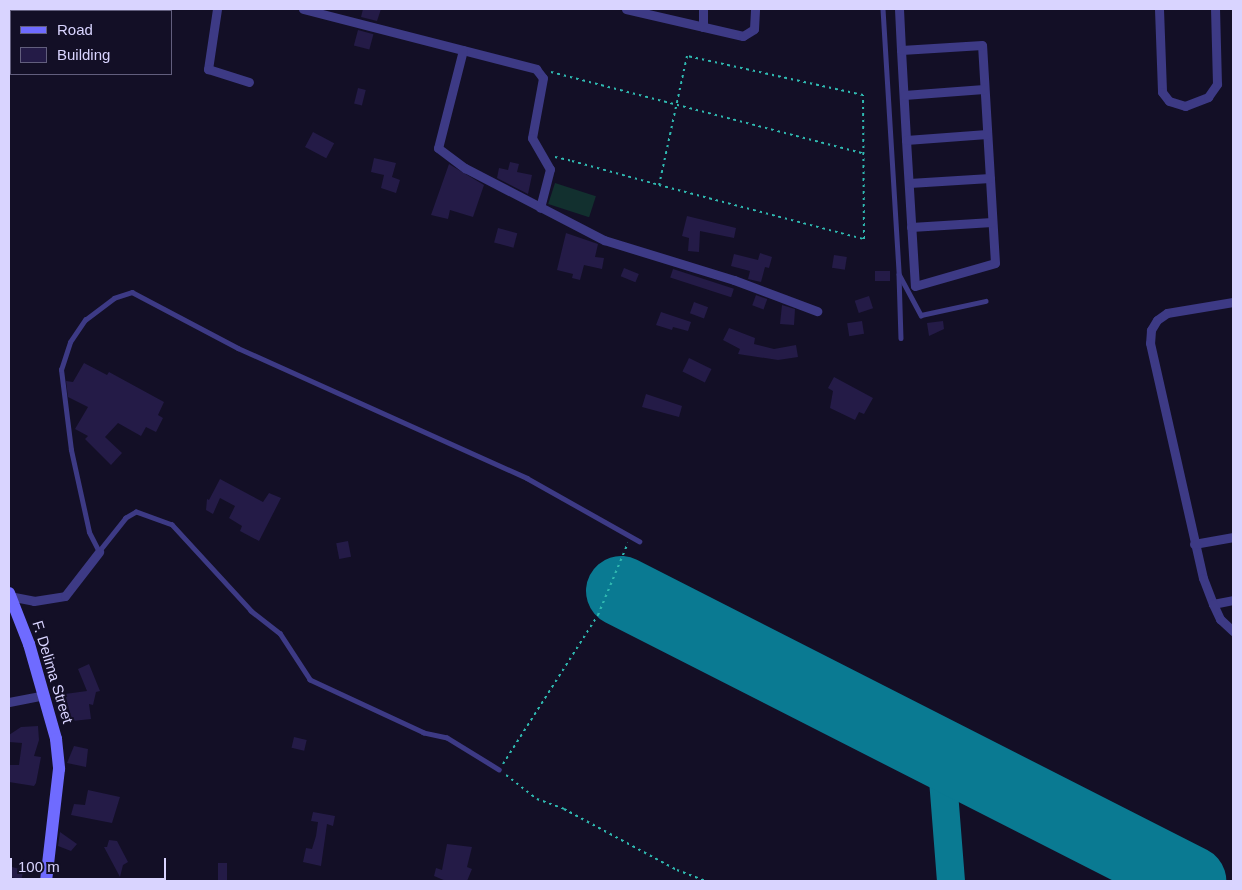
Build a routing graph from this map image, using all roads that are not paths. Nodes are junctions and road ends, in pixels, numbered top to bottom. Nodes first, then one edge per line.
1 (217, 9) edge
2 (303, 9) edge
3 (626, 9) edge
4 (703, 9) edge
5 (755, 9) edge
6 (883, 9) edge
7 (899, 9) edge
8 (1159, 9) edge
9 (1215, 9) edge
10 (656, 12) edge
11 (703, 27) junction
12 (463, 50) junction
13 (901, 50) junction
14 (249, 82) dead end
15 (984, 89) junction
16 (904, 95) junction
17 (987, 134) junction
18 (906, 140) junction
19 (990, 178) junction
20 (909, 183) junction
21 (540, 208) junction
22 (992, 222) junction
23 (911, 227) junction
24 (899, 274) junction
25 (985, 301) dead end
26 (1233, 302) edge
27 (817, 311) dead end
28 (901, 338) dead end
29 (1233, 537) edge
30 (639, 541) dead end
31 (1194, 544) junction
32 (99, 552) junction
33 (9, 595) edge
34 (1233, 600) edge
35 (1213, 604) junction
36 (1233, 631) edge
37 (44, 695) junction
38 (9, 702) edge
39 (499, 770) road end
40 (46, 881) edge

1 - 14 street
2 - 12 street
3 - 10 street
4 - 11 street
5 - 11 street
6 - 24 lane
7 - 13 street
8 - 9 street
10 - 11 street
12 - 21 street
12 - 21 street
13 - 15 street
13 - 16 street
15 - 16 street
15 - 17 street
16 - 18 street
17 - 18 street
17 - 19 street
18 - 20 street
19 - 20 street
19 - 22 street
20 - 23 street
21 - 27 street
22 - 23 street
22 - 23 street
24 - 25 lane
24 - 28 lane
26 - 31 street
29 - 31 street
30 - 32 lane
31 - 35 street
32 - 33 street
32 - 39 lane
33 - 37 street, F. Delima Street
34 - 35 street
35 - 36 street
37 - 38 street
37 - 40 street, F. Delima Street

